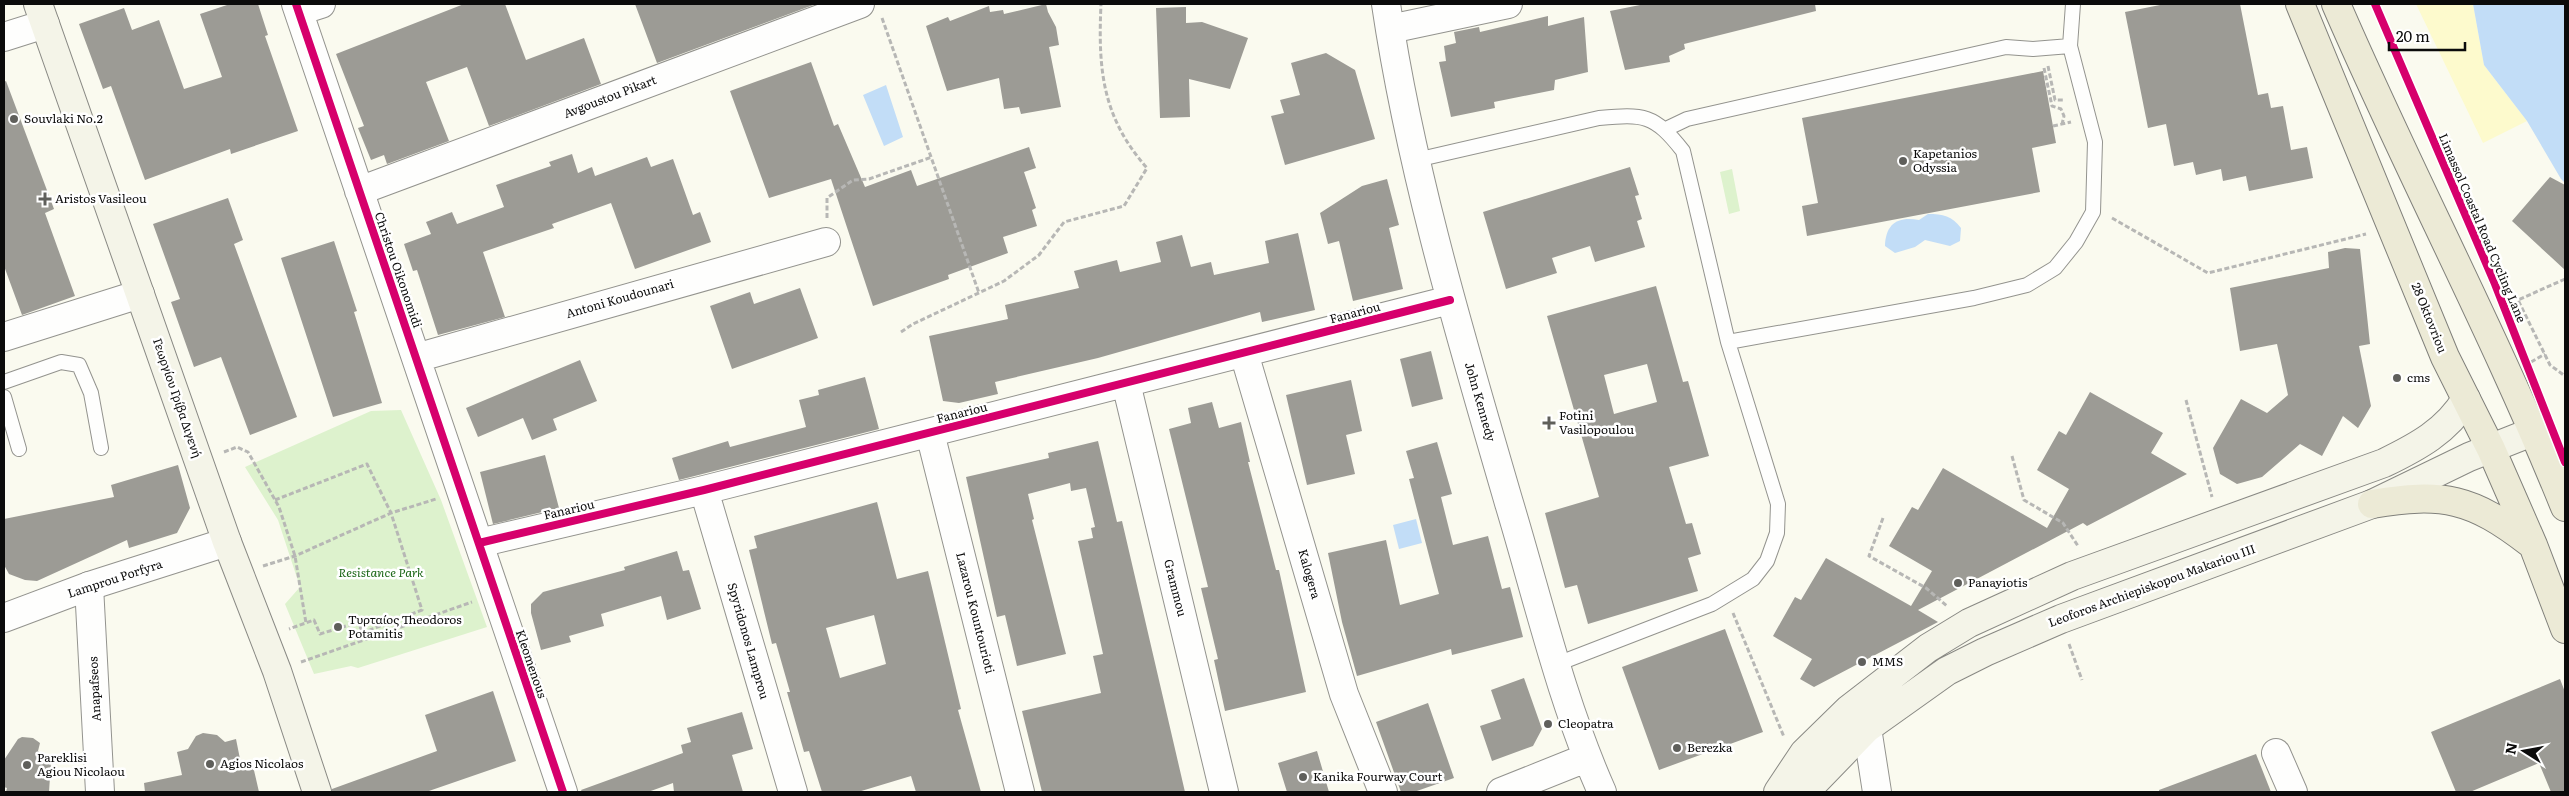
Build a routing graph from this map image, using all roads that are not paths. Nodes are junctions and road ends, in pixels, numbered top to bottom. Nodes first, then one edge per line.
1 (1508, 4) edge
2 (2073, 4) edge
3 (2300, 4) edge
4 (2336, 4) edge
5 (305, 6) edge
6 (870, 8) edge
7 (41, 14) edge
8 (1388, 16) edge
9 (4, 37) edge
10 (2070, 46) junction
11 (1666, 129) junction
12 (1416, 160) junction
13 (360, 191) junction
14 (826, 242) road end
15 (140, 294) junction
16 (1450, 300) junction
17 (4, 337) edge
18 (1728, 342) junction
19 (1244, 353) junction
20 (416, 358) junction
21 (4, 382) edge
22 (1126, 383) junction
23 (4, 397) edge
24 (2466, 400) junction
25 (2532, 432) junction
26 (930, 433) junction
27 (101, 448) dead end
28 (19, 449) dead end
29 (2491, 449) junction
30 (704, 490) junction
31 (2372, 504) junction
32 (2565, 507) edge
33 (227, 542) junction
34 (478, 543) junction
35 (2533, 545) junction
36 (89, 586) junction
37 (4, 618) edge
38 (2565, 629) edge
39 (1557, 664) junction
40 (1867, 728) junction
41 (2276, 753) dead end
42 (1586, 758) junction
43 (100, 792) edge
44 (317, 792) edge
45 (563, 792) edge
46 (793, 792) edge
47 (1020, 792) edge
48 (1224, 792) edge
49 (1384, 792) edge
50 (1501, 792) edge
51 (1602, 792) edge
52 (1778, 792) edge
53 (1805, 792) edge
54 (1877, 792) edge
55 (2293, 792) edge

1 - 8 street
2 - 10 lane
3 - 24 main road, 28 Oktovriou
4 - 25 main road
5 - 13 street, Christou Oikonomidi
6 - 13 street, Avgoustou Pikart
7 - 9 street
7 - 15 main road, Γεωργίου Γρίβα Διγενή
8 - 12 street, John Kennedy
10 - 11 lane
10 - 18 lane
11 - 12 lane
11 - 18 lane
12 - 16 street, John Kennedy
13 - 20 street, Christou Oikonomidi
14 - 20 street, Antoni Koudounari
15 - 17 street
15 - 33 main road, Γεωργίου Γρίβα Διγενή
16 - 19 street, Fanariou
16 - 39 street, John Kennedy
18 - 39 lane
19 - 22 street, Fanariou
19 - 49 street, Kalogera
20 - 34 street, Christou Oikonomidi
21 - 27 lane
22 - 26 street, Fanariou
22 - 48 street, Grammou
23 - 28 lane
24 - 29 main road, 28 Oktovriou
24 - 52 main road
25 - 29 main road, Leoforos Archiepiskopou Makariou III
25 - 32 main road
26 - 30 street, Fanariou
26 - 47 street, Lazarou Kountourioti
29 - 31 main road, Leoforos Archiepiskopou Makariou III
29 - 35 main road, 28 Oktovriou
30 - 34 street, Fanariou
30 - 46 street, Spyridonos Lamprou
31 - 35 main road
31 - 40 main road, Leoforos Archiepiskopou Makariou III
33 - 36 street, Lamprou Porfyra
33 - 44 main road, Γεωργίου Γρίβα Διγενή
34 - 45 street, Kleomenous
35 - 38 main road, 28 Oktovriou
36 - 37 street, Lamprou Porfyra
36 - 43 street, Anapafseos
39 - 42 street, John Kennedy
40 - 53 main road, Leoforos Archiepiskopou Makariou III
40 - 54 street
41 - 55 street
42 - 50 street
42 - 51 street, John Kennedy

